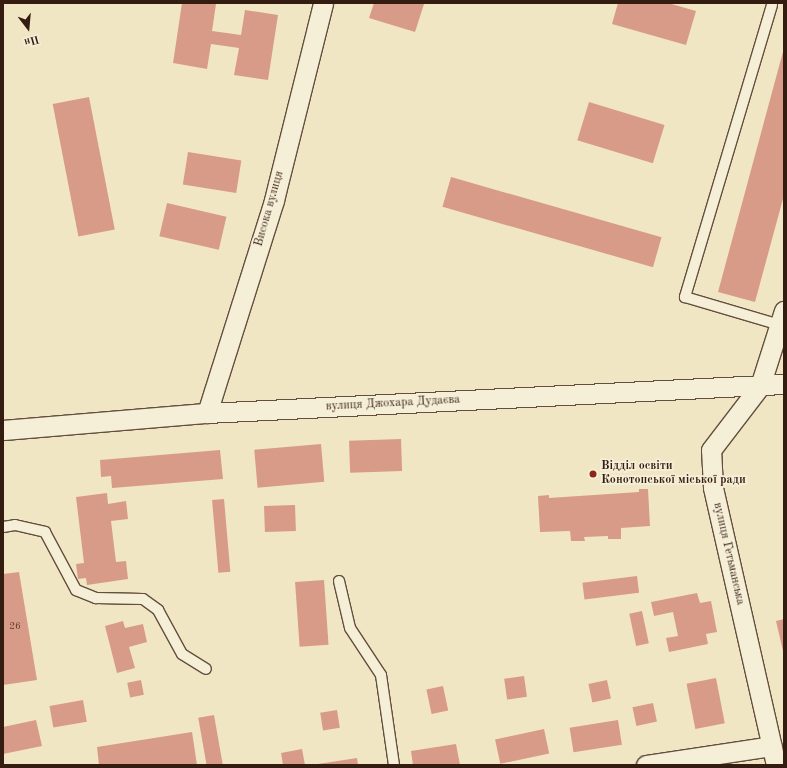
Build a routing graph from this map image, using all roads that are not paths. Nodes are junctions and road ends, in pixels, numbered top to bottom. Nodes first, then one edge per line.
1 (323, 3) edge
2 (772, 5) dead end
3 (782, 318) edge
4 (784, 384) edge
5 (760, 386) junction
6 (207, 413) junction
7 (3, 430) edge
8 (3, 527) edge
9 (339, 581) dead end
10 (206, 669) dead end
11 (772, 746) junction
12 (394, 765) edge
13 (646, 765) edge
14 (776, 765) edge

1 - 6 street, Висока вулиця
2 - 3 lane
3 - 5 street, вулиця Гетьманська
4 - 5 street, вулиця Джохара Дудаєва
5 - 6 street, вулиця Джохара Дудаєва
5 - 11 street, вулиця Гетьманська
6 - 7 street, вулиця Джохара Дудаєва
8 - 10 lane
9 - 12 lane
11 - 13 street
11 - 14 street, вулиця Гетьманська

